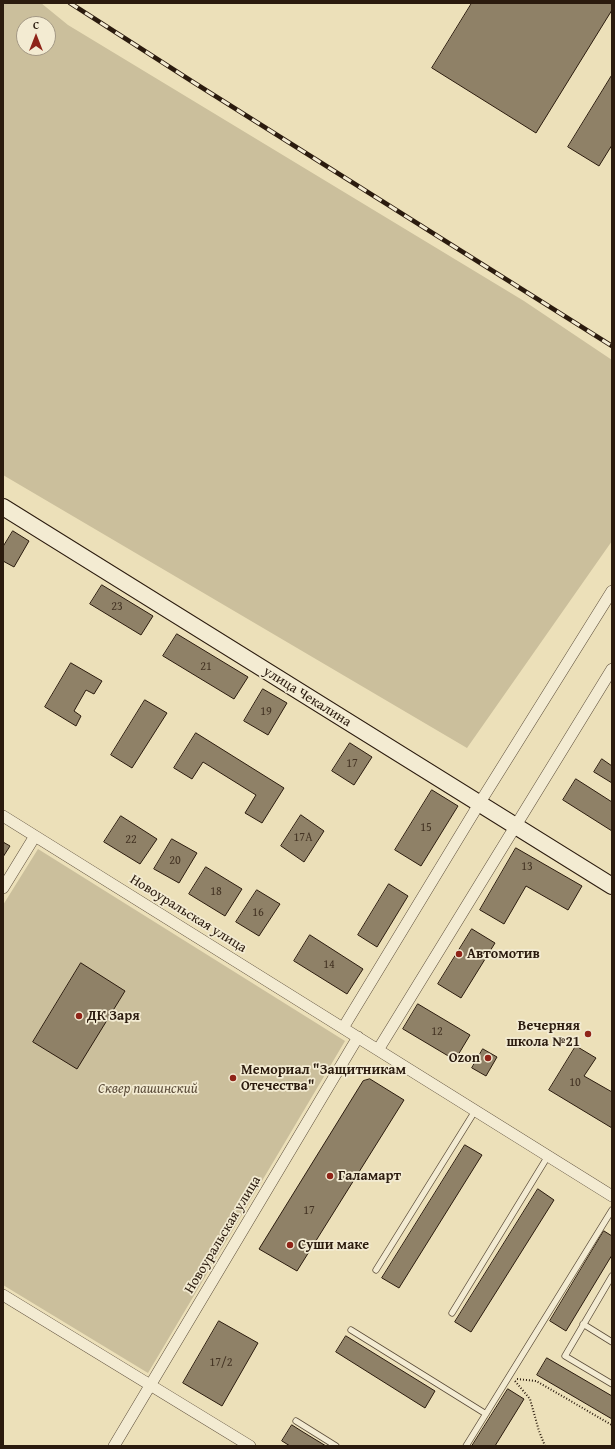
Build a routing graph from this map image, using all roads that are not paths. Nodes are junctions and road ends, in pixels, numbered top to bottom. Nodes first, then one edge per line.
1 (3, 507) edge
2 (612, 591) edge
3 (612, 669) edge
4 (478, 804) junction
5 (3, 816) edge
6 (515, 827) junction
7 (35, 836) junction
8 (612, 886) edge
9 (3, 888) edge
10 (343, 1028) junction
11 (358, 1037) junction
12 (378, 1050) junction
13 (475, 1111) junction
14 (548, 1156) junction
15 (612, 1196) edge
16 (612, 1210) edge
17 (376, 1270) dead end
18 (612, 1276) edge
19 (3, 1296) edge
20 (452, 1313) dead end
21 (583, 1324) junction
22 (351, 1330) dead end
23 (612, 1342) edge
24 (612, 1384) edge
25 (150, 1386) junction
26 (486, 1414) junction
27 (296, 1421) dead end
28 (114, 1446) edge
29 (250, 1446) edge
30 (336, 1446) edge
31 (466, 1446) edge

1 - 4 main road, улица Чекалина
2 - 4 street
3 - 6 street
4 - 6 main road, улица Чекалина
4 - 10 street
5 - 7 street, Новоуральская улица
6 - 8 main road, улица Чекалина
6 - 12 street
7 - 9 street
7 - 10 street, Новоуральская улица
10 - 11 street, Новоуральская улица
11 - 12 street, Новоуральская улица
11 - 25 street, Новоуральская улица
12 - 13 street, Новоуральская улица
13 - 14 street, Новоуральская улица
13 - 17 lane
14 - 15 street, Новоуральская улица
14 - 20 lane
16 - 26 lane
18 - 21 lane
19 - 25 street
21 - 23 lane
21 - 24 lane
22 - 26 lane
25 - 28 street, Новоуральская улица
25 - 29 street
26 - 31 lane
27 - 30 lane

